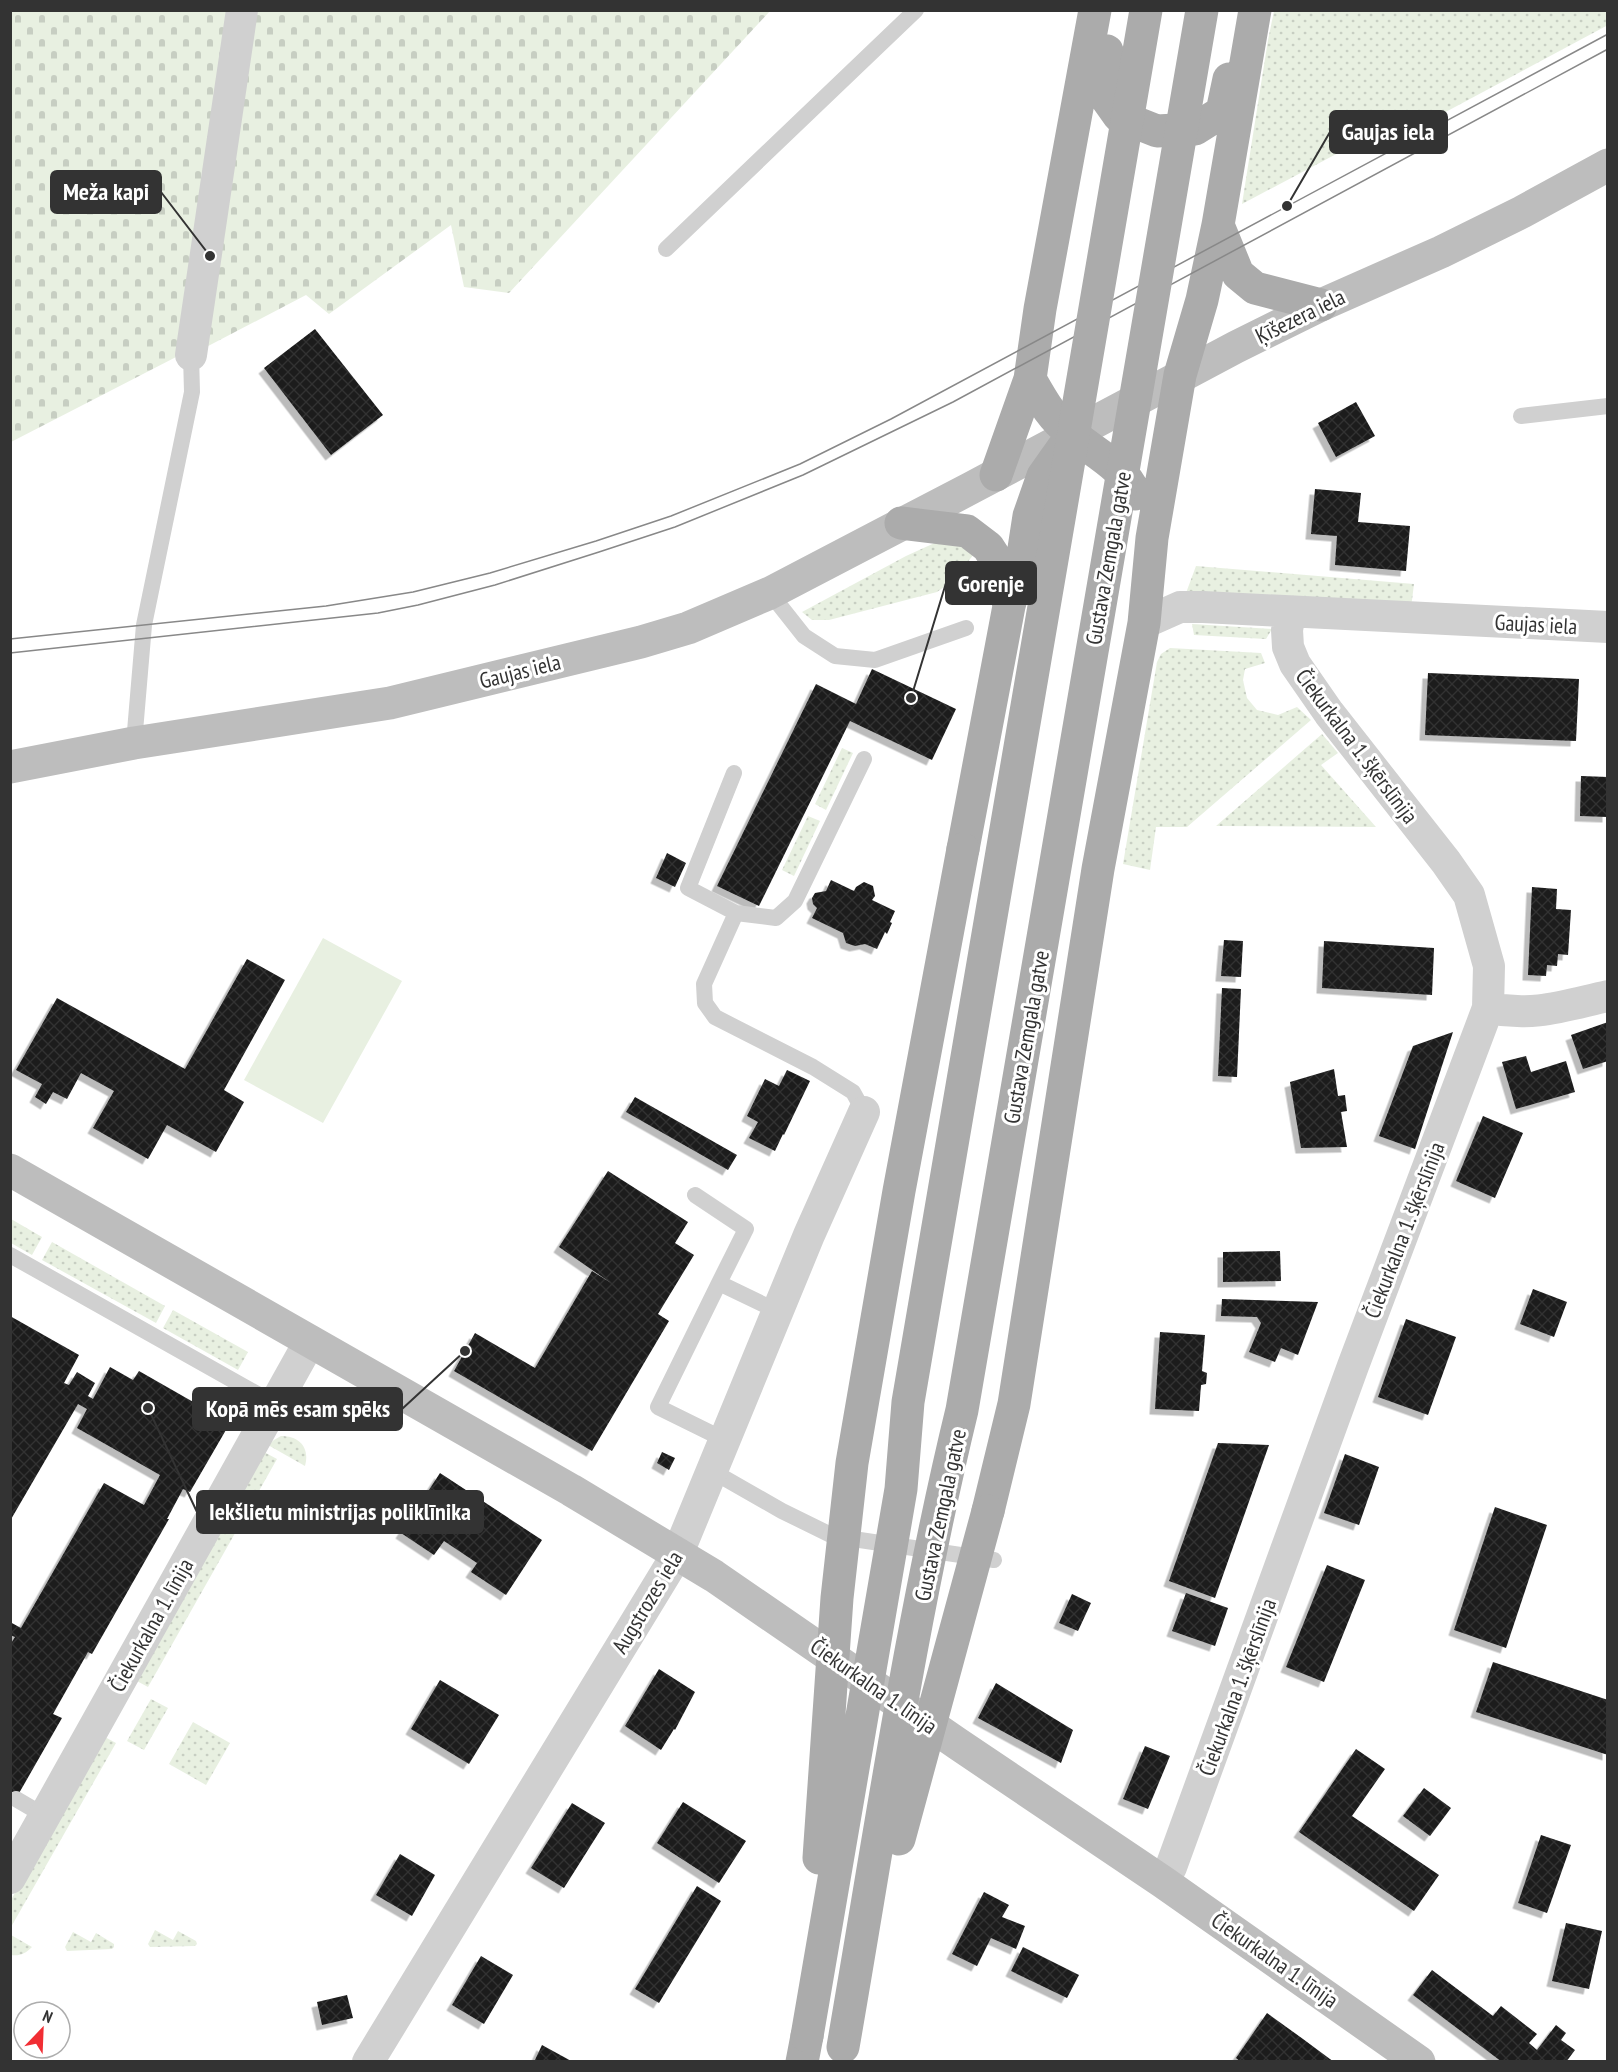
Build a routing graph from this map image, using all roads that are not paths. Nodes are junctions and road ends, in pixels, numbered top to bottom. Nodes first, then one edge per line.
1 (242, 10) edge
2 (916, 10) edge
3 (1095, 10) edge
4 (1106, 10) edge
5 (1146, 10) edge
6 (1202, 10) edge
7 (1254, 14) edge
8 (1608, 165) edge
9 (1218, 225) junction
10 (666, 249) dead end
11 (1321, 305) junction
12 (191, 355) joint
13 (1180, 375) junction
14 (1030, 379) junction
15 (1608, 406) edge
16 (1521, 416) dead end
17 (1072, 435) junction
18 (996, 475) junction
19 (901, 523) junction
20 (1152, 538) junction
21 (770, 592) junction
22 (1009, 606) junction
23 (1290, 613) junction
24 (1144, 623) junction
25 (966, 627) dead end
26 (1608, 627) edge
27 (134, 743) junction
28 (864, 759) dead end
29 (10, 767) edge
30 (734, 773) dead end
31 (736, 913) junction
32 (1608, 996) edge
33 (1488, 1008) junction
34 (864, 1112) joint
35 (10, 1170) edge
36 (695, 1195) dead end
37 (10, 1255) edge
38 (719, 1283) junction
39 (777, 1311) junction
40 (309, 1341) junction
41 (275, 1404) junction
42 (725, 1440) junction
43 (712, 1472) junction
44 (678, 1553) junction
45 (994, 1560) dead end
46 (16, 1799) dead end
47 (45, 1816) junction
48 (10, 1878) edge
49 (1162, 1882) junction
50 (805, 2049) edge
51 (842, 2054) edge
52 (368, 2061) edge
53 (1419, 2061) edge

1 - 12 street
2 - 10 lane
3 - 14 main road
4 - 7 main road
5 - 50 main road, Gustava Zemgala gatve, bridge
6 - 51 main road, Gustava Zemgala gatve, bridge
7 - 9 main road
8 - 11 street, Ķīšezera iela
9 - 11 main road
9 - 13 main road
11 - 13 street, Ķīšezera iela
12 - 27 lane
13 - 17 street, Ķīšezera iela
13 - 20 main road
14 - 17 main road
14 - 18 main road
15 - 16 lane
17 - 18 street, Ķīšezera iela
17 - 20 main road
17 - 22 main road
18 - 19 street, Gaujas iela
19 - 21 street, Gaujas iela
19 - 22 main road
20 - 24 main road
21 - 25 lane
21 - 27 street, Gaujas iela
22 - 50 main road, bridge
23 - 24 street, Gaujas iela
23 - 26 street, Gaujas iela
23 - 33 street, Čiekurkalna 1. šķērslīnija
24 - 51 main road, bridge
27 - 29 street, Gaujas iela
28 - 31 lane
30 - 31 lane
31 - 34 lane
32 - 33 street
33 - 49 street, Čiekurkalna 1. šķērslīnija
34 - 39 street, Augstrozes iela
35 - 40 street, Čiekurkalna 1. līnija
36 - 38 lane
37 - 41 lane
38 - 39 lane
38 - 42 lane
39 - 42 street, Augstrozes iela
40 - 41 street, Čiekurkalna 1. līnija
40 - 44 street, Čiekurkalna 1. līnija
41 - 47 street, Čiekurkalna 1. līnija
42 - 43 street, Augstrozes iela
43 - 44 street, Augstrozes iela
43 - 45 lane
44 - 49 street, Čiekurkalna 1. līnija
44 - 52 street, Augstrozes iela
46 - 47 lane
47 - 48 street, Čiekurkalna 1. līnija
49 - 53 street, Čiekurkalna 1. līnija

